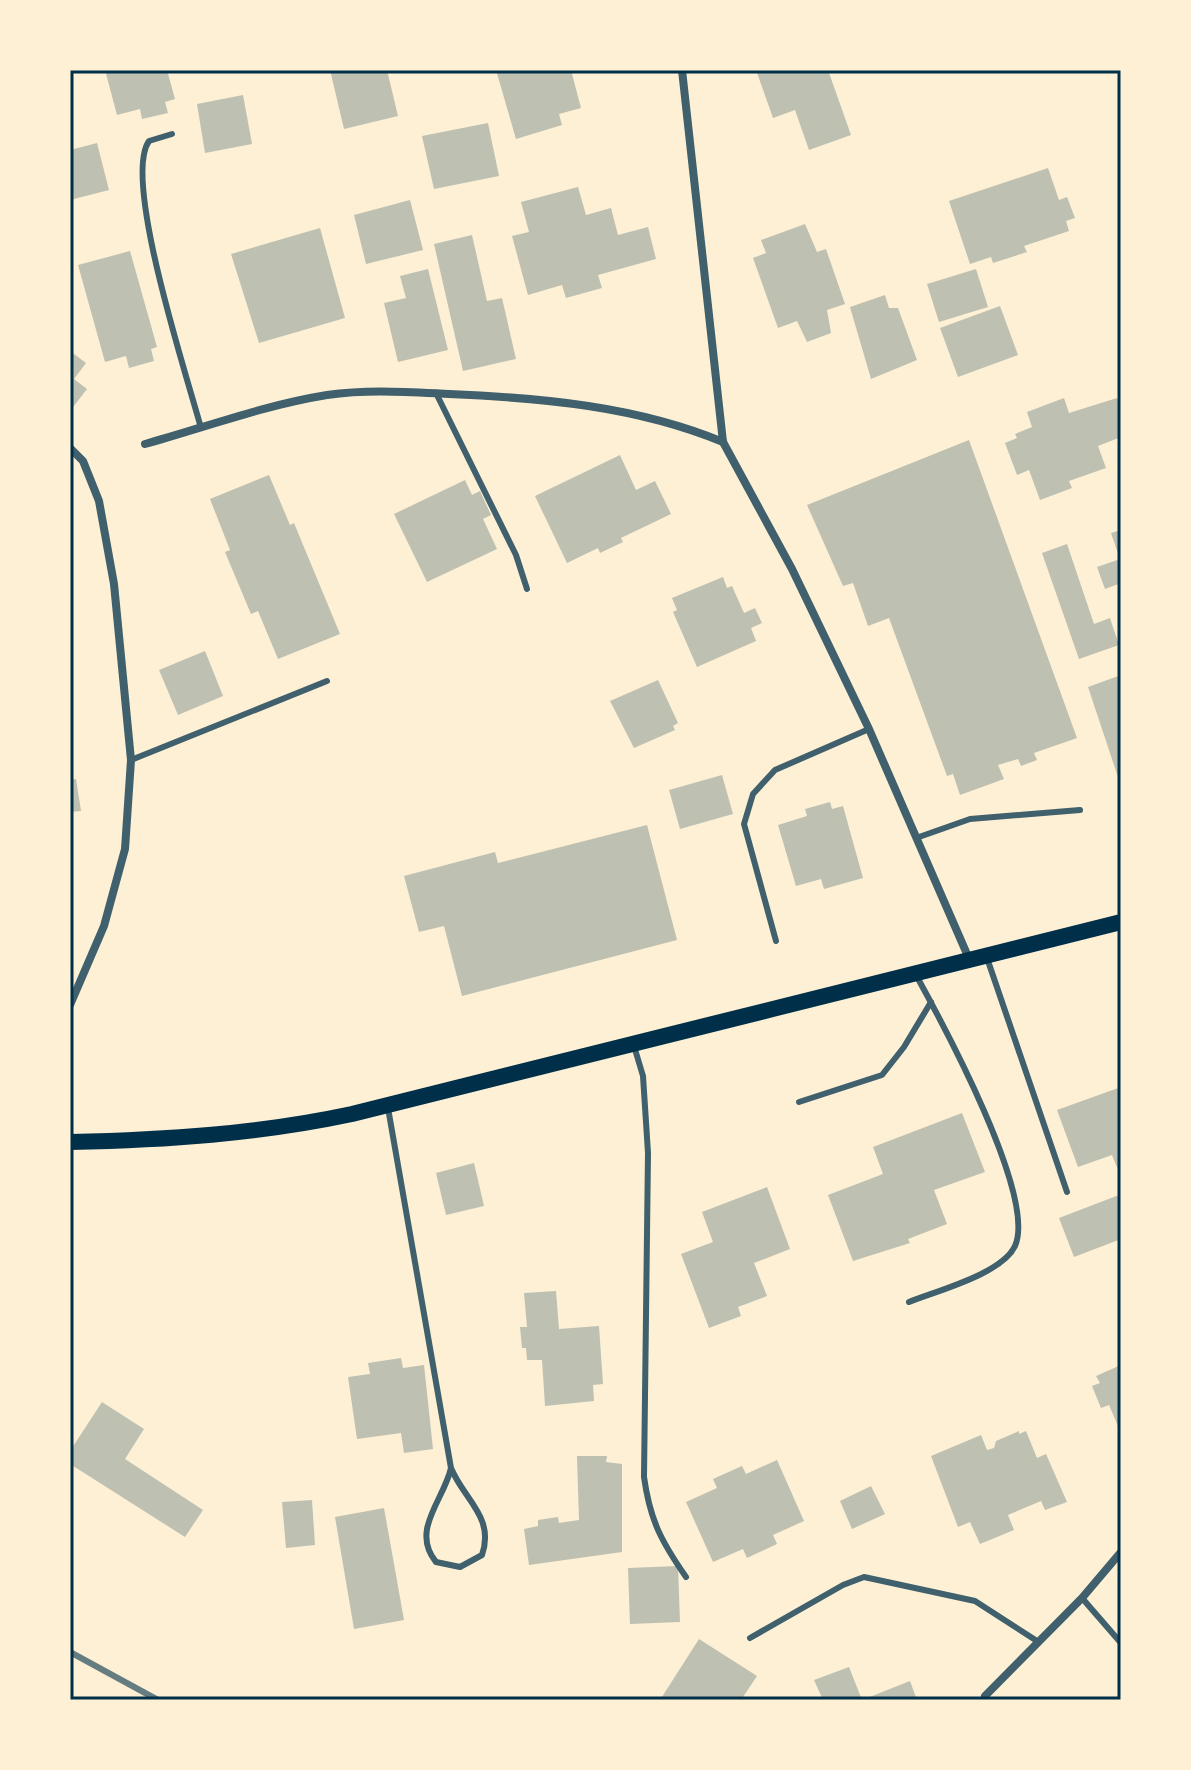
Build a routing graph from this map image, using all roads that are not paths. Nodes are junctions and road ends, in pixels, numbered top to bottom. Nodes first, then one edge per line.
1 (682, 70) edge
2 (172, 134) dead end
3 (436, 393) junction
4 (201, 428) junction
5 (723, 442) junction
6 (145, 444) dead end
7 (70, 448) edge
8 (527, 589) dead end
9 (327, 681) dead end
10 (869, 729) junction
11 (131, 760) junction
12 (1080, 810) dead end
13 (919, 837) junction
14 (1121, 922) edge
15 (776, 941) dead end
16 (979, 960) junction
17 (916, 975) junction
18 (931, 1002) junction
19 (70, 1005) edge
20 (634, 1046) junction
21 (799, 1102) dead end
22 (388, 1106) junction
23 (70, 1142) edge
24 (1067, 1192) dead end
25 (909, 1302) dead end
26 (451, 1468) junction
27 (1121, 1552) edge
28 (686, 1577) dead end
29 (1082, 1598) junction
30 (750, 1638) dead end
31 (1037, 1641) junction
32 (1121, 1643) edge
33 (985, 1696) dead end

1 - 5 street
2 - 4 lane
3 - 4 street
3 - 5 street
3 - 8 lane
4 - 6 street
5 - 10 street
7 - 11 street
9 - 11 lane
10 - 13 street
10 - 15 lane
11 - 19 street
12 - 13 lane
13 - 16 street
14 - 16 main road
16 - 17 main road
16 - 24 lane
17 - 18 lane
17 - 20 main road
18 - 21 lane
18 - 25 lane
20 - 22 main road
20 - 28 lane
22 - 23 main road
22 - 26 lane
26 - 26 lane
27 - 29 street
29 - 31 street
29 - 32 lane
30 - 31 lane
31 - 33 street

